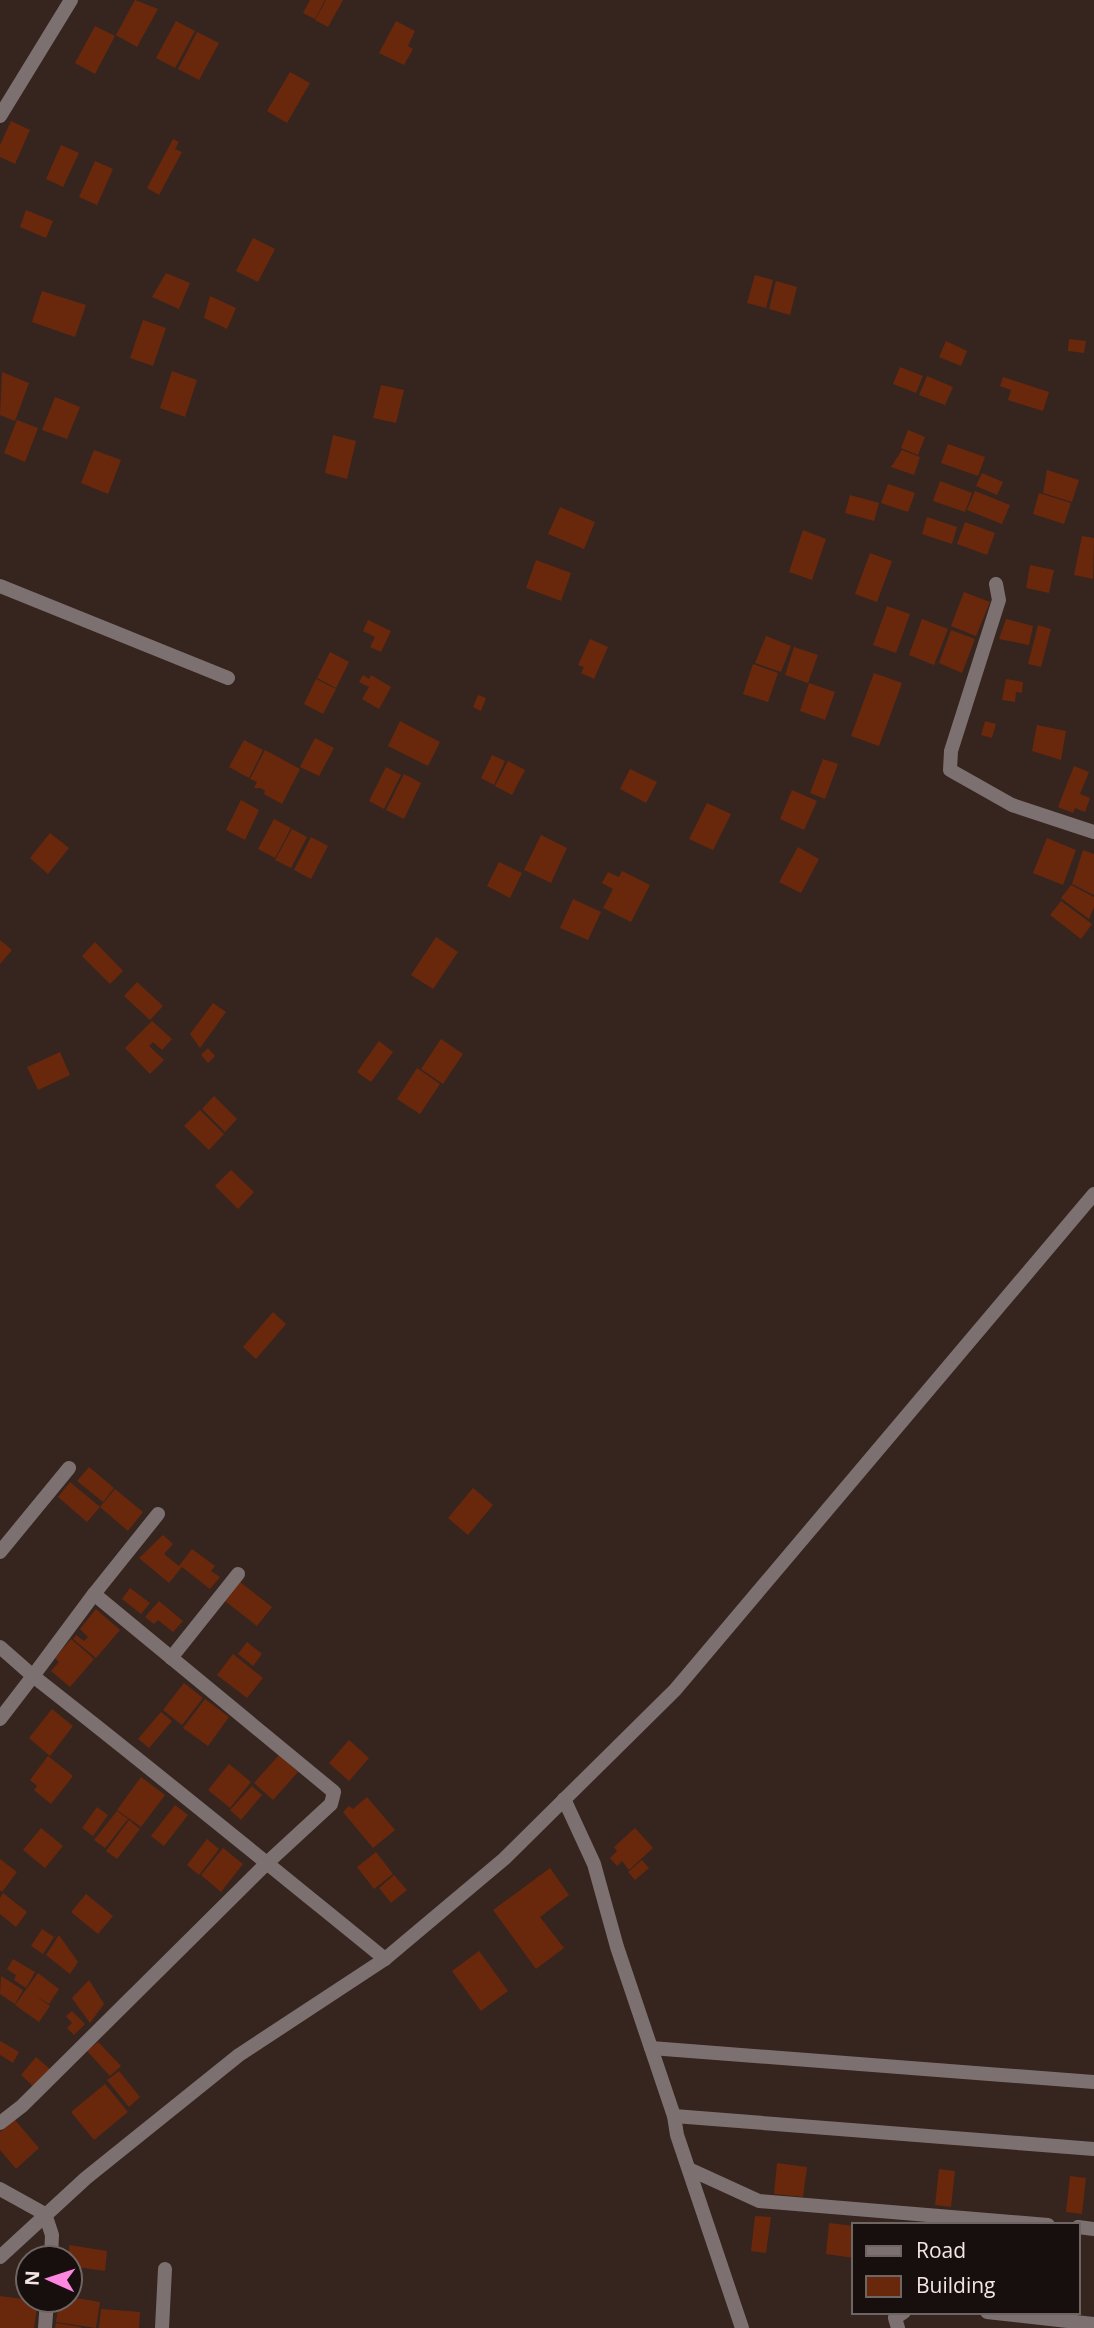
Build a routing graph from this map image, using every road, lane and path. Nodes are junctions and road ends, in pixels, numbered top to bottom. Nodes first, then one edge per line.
1 (71, 0) edge
2 (0, 116) edge
3 (996, 584) dead end
4 (0, 586) edge
5 (228, 678) dead end
6 (1094, 832) edge
7 (1094, 1194) edge
8 (69, 1468) dead end
9 (158, 1514) dead end
10 (0, 1552) edge
11 (238, 1574) dead end
12 (94, 1594) junction
13 (0, 1647) edge
14 (171, 1658) junction
15 (33, 1676) junction
16 (0, 1719) edge
17 (564, 1799) junction
18 (267, 1863) junction
19 (385, 1959) junction
20 (651, 2048) junction
21 (1094, 2082) edge
22 (674, 2116) junction
23 (0, 2123) edge
24 (1094, 2148) edge
25 (689, 2169) junction
26 (0, 2189) edge
27 (45, 2214) junction
28 (1025, 2223) edge
29 (52, 2244) edge
30 (0, 2257) edge
31 (165, 2269) dead end
32 (901, 2314) edge
33 (1005, 2314) edge
34 (1094, 2324) edge
35 (162, 2328) edge
36 (742, 2328) edge
37 (898, 2328) edge

1 - 2 street
3 - 6 street
4 - 5 street
7 - 17 street
8 - 10 street
9 - 12 street
11 - 14 street
12 - 14 street
12 - 15 street
13 - 15 street
14 - 18 street
15 - 16 street
15 - 18 street
17 - 19 street
17 - 20 street
18 - 19 street
18 - 23 street
19 - 27 street
20 - 21 street
20 - 22 street
22 - 24 street
22 - 25 street
25 - 28 street
25 - 36 street
26 - 27 street
27 - 29 street
27 - 30 street
31 - 35 street
32 - 37 street
33 - 34 street

